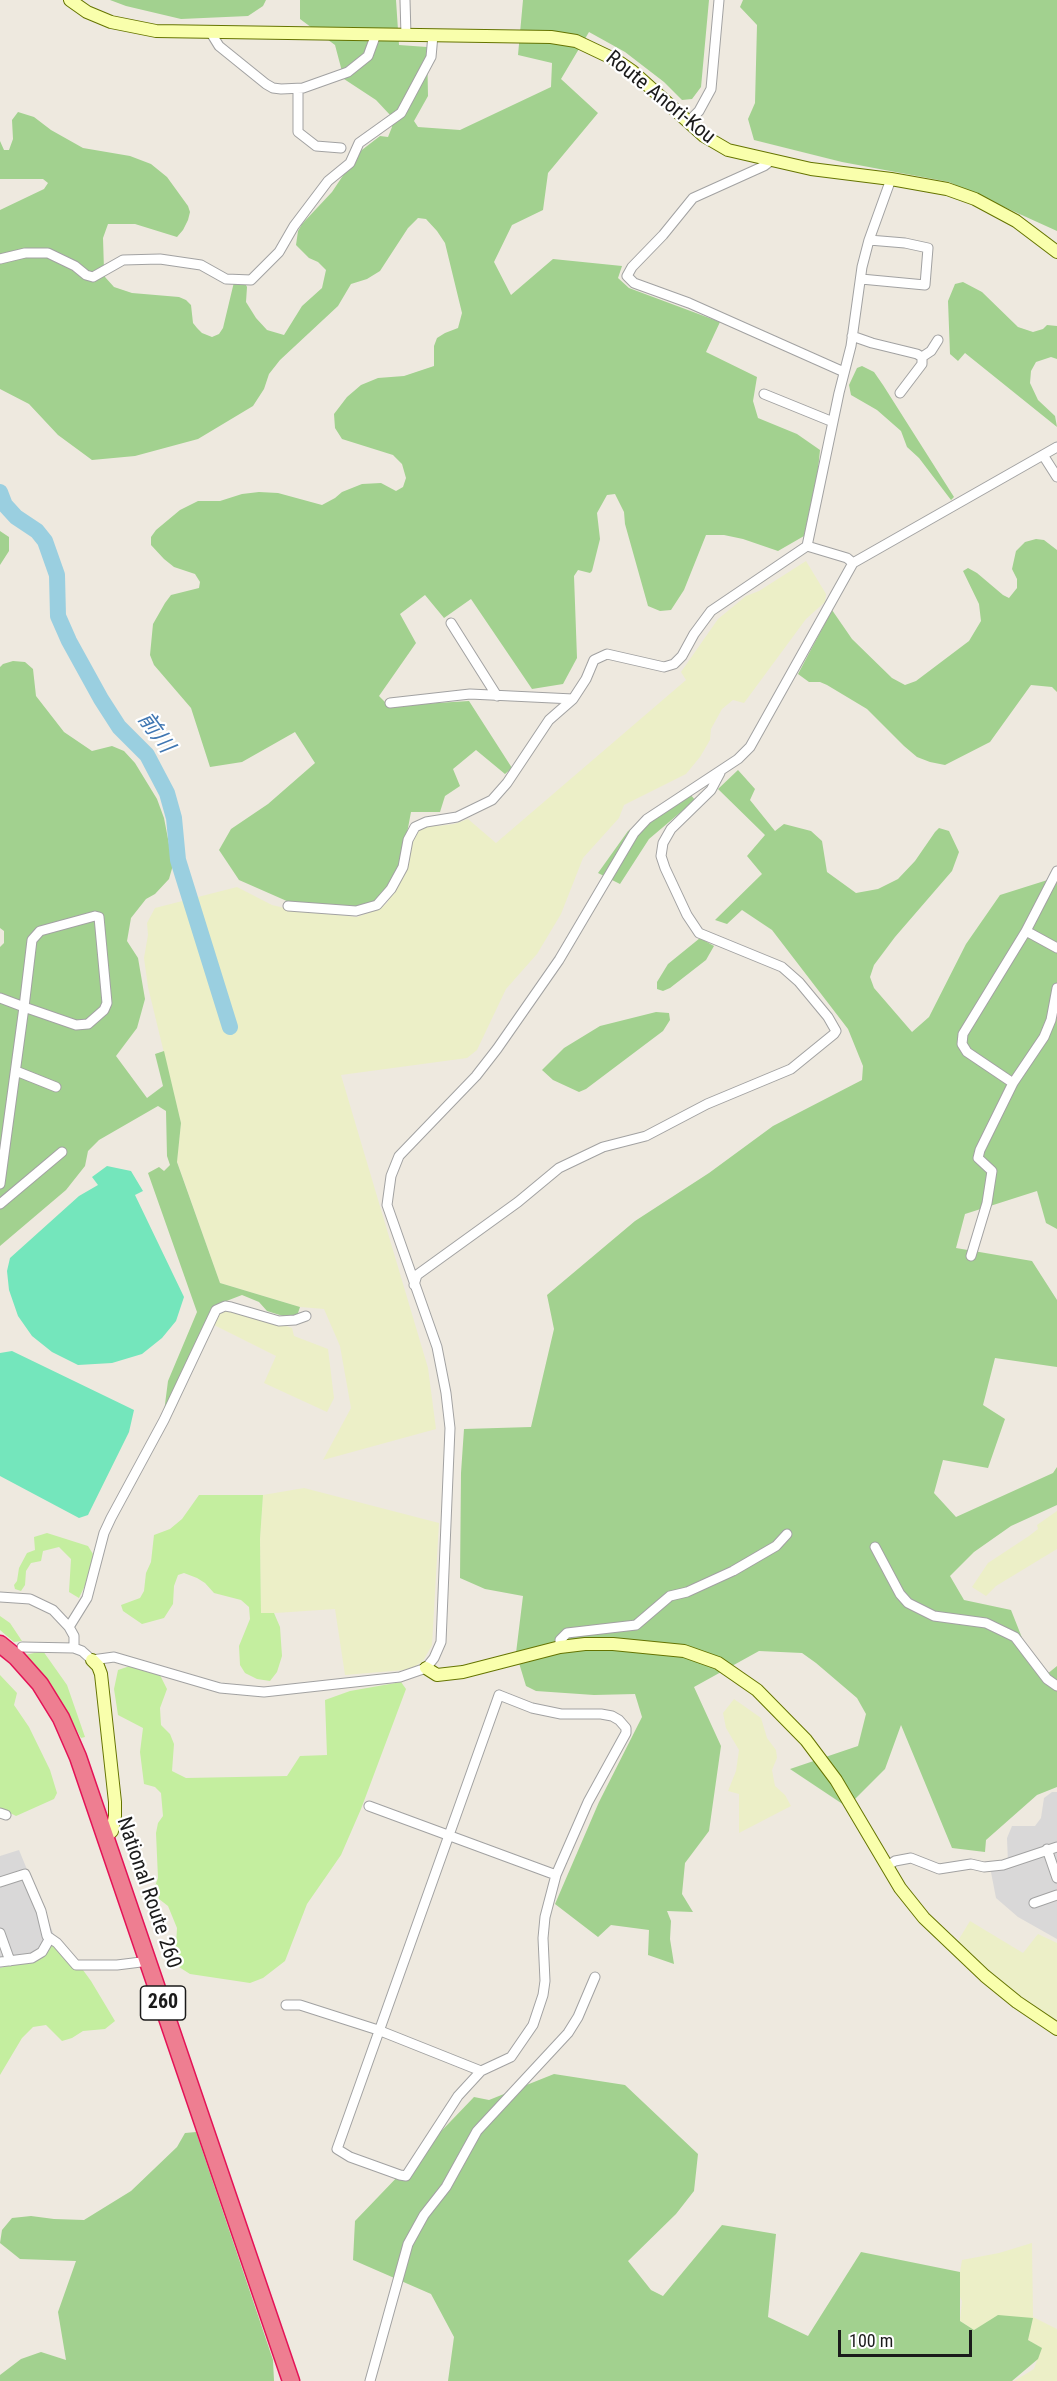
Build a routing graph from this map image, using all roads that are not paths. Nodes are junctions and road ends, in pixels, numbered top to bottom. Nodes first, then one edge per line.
1 (70, 0) edge
2 (405, 0) edge
3 (719, 0) edge
4 (211, 33) junction
5 (376, 34) junction
6 (406, 35) junction
7 (433, 35) junction
8 (298, 89) junction
9 (688, 122) junction
10 (341, 148) dead end
11 (772, 160) junction
12 (891, 179) junction
13 (868, 240) junction
14 (1057, 252) edge
15 (0, 259) edge
16 (861, 279) junction
17 (852, 336) junction
18 (938, 340) dead end
19 (922, 357) junction
20 (844, 372) junction
21 (900, 393) dead end
22 (764, 394) dead end
23 (833, 422) junction
24 (1057, 447) edge
25 (1043, 455) junction
26 (1057, 477) edge
27 (807, 546) junction
28 (853, 563) junction
29 (451, 623) dead end
30 (497, 696) junction
31 (573, 699) junction
32 (390, 703) dead end
33 (721, 771) junction
34 (1057, 871) edge
35 (288, 906) dead end
36 (1026, 931) junction
37 (1057, 948) edge
38 (1057, 988) edge
39 (0, 998) edge
40 (24, 1007) junction
41 (16, 1071) junction
42 (1013, 1083) junction
43 (56, 1087) dead end
44 (62, 1152) dead end
45 (0, 1184) edge
46 (0, 1204) edge
47 (971, 1256) dead end
48 (414, 1285) junction
49 (306, 1316) dead end
50 (787, 1534) dead end
51 (875, 1547) dead end
52 (0, 1597) edge
53 (69, 1627) junction
54 (0, 1644) edge
55 (22, 1647) dead end
56 (560, 1647) junction
57 (74, 1648) junction
58 (92, 1660) junction
59 (426, 1668) junction
60 (1057, 1686) edge
61 (369, 1806) dead end
62 (448, 1835) junction
63 (105, 1838) junction
64 (1052, 1848) edge
65 (886, 1866) junction
66 (556, 1875) junction
67 (1057, 1878) edge
68 (0, 1882) edge
69 (1057, 1895) edge
70 (1034, 1903) dead end
71 (0, 1933) edge
72 (50, 1938) junction
73 (5, 1961) edge
74 (149, 1961) junction
75 (595, 1977) dead end
76 (286, 2005) dead end
77 (1057, 2029) edge
78 (378, 2030) junction
79 (481, 2071) junction
80 (291, 2381) edge
81 (370, 2381) edge

1 - 4 main road, Route Anori-Kou
2 - 6 street
3 - 9 street
4 - 5 main road, Route Anori-Kou
4 - 8 street
5 - 6 main road, Route Anori-Kou
5 - 8 street
6 - 7 main road, Route Anori-Kou
7 - 9 main road, Route Anori-Kou
7 - 15 street
8 - 10 street
9 - 11 main road, Route Anori-Kou
11 - 12 main road, Route Anori-Kou
11 - 20 street
12 - 13 street
12 - 14 main road, Route Anori-Kou
13 - 16 street
13 - 16 street
16 - 17 street
17 - 19 street
17 - 20 street
18 - 19 street
19 - 21 street
20 - 23 street
22 - 23 street
23 - 27 street
24 - 25 street
25 - 26 street
25 - 28 street
27 - 28 street
27 - 31 street
28 - 33 street
29 - 30 street
30 - 31 street
30 - 32 street
31 - 35 street
33 - 48 street
33 - 48 street
34 - 36 street
36 - 37 street
36 - 42 street
38 - 42 street
39 - 40 street
40 - 40 street
40 - 41 street
41 - 43 street
41 - 45 street
42 - 47 street
44 - 46 street
48 - 59 street
49 - 53 street
50 - 56 street
51 - 60 street
52 - 53 street
53 - 57 street
54 - 63 highway, National Route 260 / 260
55 - 57 street
56 - 59 main road
56 - 65 main road
57 - 58 street
58 - 59 street
58 - 63 main road
61 - 62 street
62 - 66 street
62 - 66 street
62 - 78 street
63 - 74 highway, National Route 260 / 260
64 - 65 street
64 - 67 street
65 - 77 main road
66 - 79 street
68 - 72 street
69 - 70 street
71 - 73 street
72 - 73 street
72 - 74 street
74 - 80 highway, National Route 260 / 260
75 - 81 street
76 - 78 street
78 - 79 street
78 - 79 street

